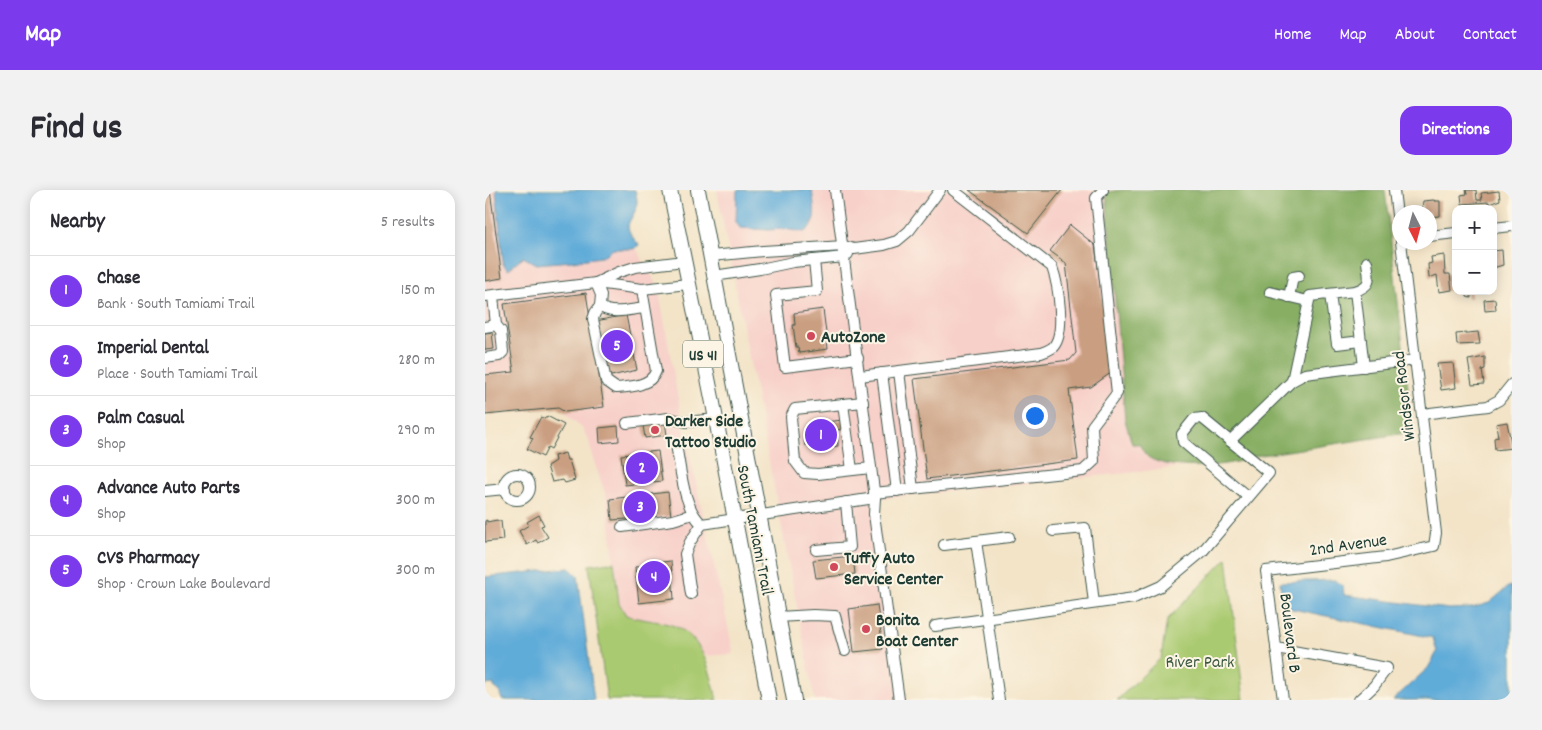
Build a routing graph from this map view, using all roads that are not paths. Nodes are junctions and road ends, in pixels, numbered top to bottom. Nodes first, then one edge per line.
1 (670, 190) edge
2 (698, 190) edge
3 (835, 190) edge
4 (940, 190) edge
5 (953, 190) edge
6 (1103, 190) edge
7 (1394, 190) edge
8 (1396, 205) edge
9 (1512, 226) edge
10 (1497, 228) edge
11 (1452, 233) edge
12 (1437, 235) edge
13 (849, 247) junction
14 (1402, 250) edge
15 (711, 256) junction
16 (845, 257) junction
17 (814, 260) junction
18 (684, 261) junction
19 (1367, 262) dead end
20 (715, 276) junction
21 (1299, 276) dead end
22 (595, 283) junction
23 (688, 284) junction
24 (641, 289) junction
25 (1270, 292) dead end
26 (1355, 292) junction
27 (1330, 295) junction
28 (489, 296) edge
29 (1289, 296) junction
30 (1308, 302) junction
31 (600, 306) junction
32 (645, 308) junction
33 (496, 325) junction
34 (485, 326) edge
35 (1361, 341) junction
36 (485, 358) edge
37 (858, 358) junction
38 (1415, 360) junction
39 (1364, 367) junction
40 (899, 371) junction
41 (882, 373) junction
42 (860, 376) junction
43 (1293, 381) junction
44 (1512, 384) edge
45 (863, 402) junction
46 (843, 404) junction
47 (1422, 414) junction
48 (716, 419) junction
49 (627, 423) dead end
50 (1230, 441) junction
51 (676, 445) dead end
52 (871, 468) junction
53 (852, 470) junction
54 (505, 489) dead end
55 (913, 489) junction
56 (485, 491) edge
57 (897, 491) junction
58 (875, 496) junction
59 (1248, 498) junction
60 (846, 502) junction
61 (693, 514) junction
62 (758, 514) junction
63 (735, 519) junction
64 (702, 524) junction
65 (621, 527) dead end
66 (1053, 531) dead end
67 (1009, 537) dead end
68 (976, 541) junction
69 (944, 545) dead end
70 (1434, 546) joint
71 (816, 550) dead end
72 (1267, 571) joint
73 (691, 594) dead end
74 (1094, 603) junction
75 (778, 618) junction
76 (987, 618) junction
77 (935, 626) dead end
78 (1276, 648) junction
79 (845, 651) dead end
80 (769, 700) edge
81 (794, 700) edge
82 (899, 700) edge
83 (999, 700) edge
84 (1283, 700) edge
85 (1359, 700) edge

1 - 18 main road, South Tamiami Trail / US 41
2 - 15 main road, South Tamiami Trail / US 41
3 - 13 street
4 - 13 street
5 - 40 street
6 - 55 street
7 - 8 street
9 - 10 street
11 - 12 street
13 - 15 street
13 - 16 street
14 - 38 street, Windsor Road
15 - 20 main road, South Tamiami Trail / US 41
16 - 17 street
16 - 37 street
17 - 20 street
17 - 37 street
18 - 22 street
18 - 23 main road, South Tamiami Trail / US 41
19 - 26 street
20 - 62 main road, South Tamiami Trail / US 41
21 - 29 street
22 - 24 street
22 - 28 street
22 - 31 street
23 - 24 street
23 - 48 main road, South Tamiami Trail / US 41
24 - 32 street
25 - 29 street
26 - 27 street
26 - 35 street
27 - 30 street
27 - 35 street
28 - 33 street
29 - 30 street
30 - 43 street
31 - 32 street
31 - 32 street
33 - 34 street
33 - 36 street
35 - 39 street
37 - 42 street
38 - 39 street
38 - 47 street, Windsor Road
39 - 43 street
40 - 41 street
40 - 55 street
41 - 42 street
41 - 57 street
42 - 45 street
43 - 50 street
44 - 47 street
45 - 46 street
45 - 52 street
46 - 53 street
46 - 53 street
47 - 70 street, Windsor Road
48 - 49 street
48 - 63 main road, South Tamiami Trail / US 41
50 - 59 street
50 - 59 street
51 - 61 street
52 - 53 street
52 - 58 street
54 - 56 street
55 - 57 street
57 - 58 street
58 - 60 street
58 - 82 street
59 - 74 street
60 - 62 street
60 - 71 street
61 - 64 street
61 - 65 street
62 - 63 street
62 - 75 main road, South Tamiami Trail / US 41
63 - 64 street
63 - 80 main road, South Tamiami Trail / US 41
64 - 73 street
66 - 74 street
67 - 68 street
68 - 69 street
68 - 76 street
70 - 72 street, 2nd Avenue
72 - 78 street, Boulevard B
74 - 76 street
75 - 79 street
75 - 81 main road, South Tamiami Trail / US 41
76 - 77 street
76 - 83 street
78 - 84 street, Boulevard B
78 - 85 street

